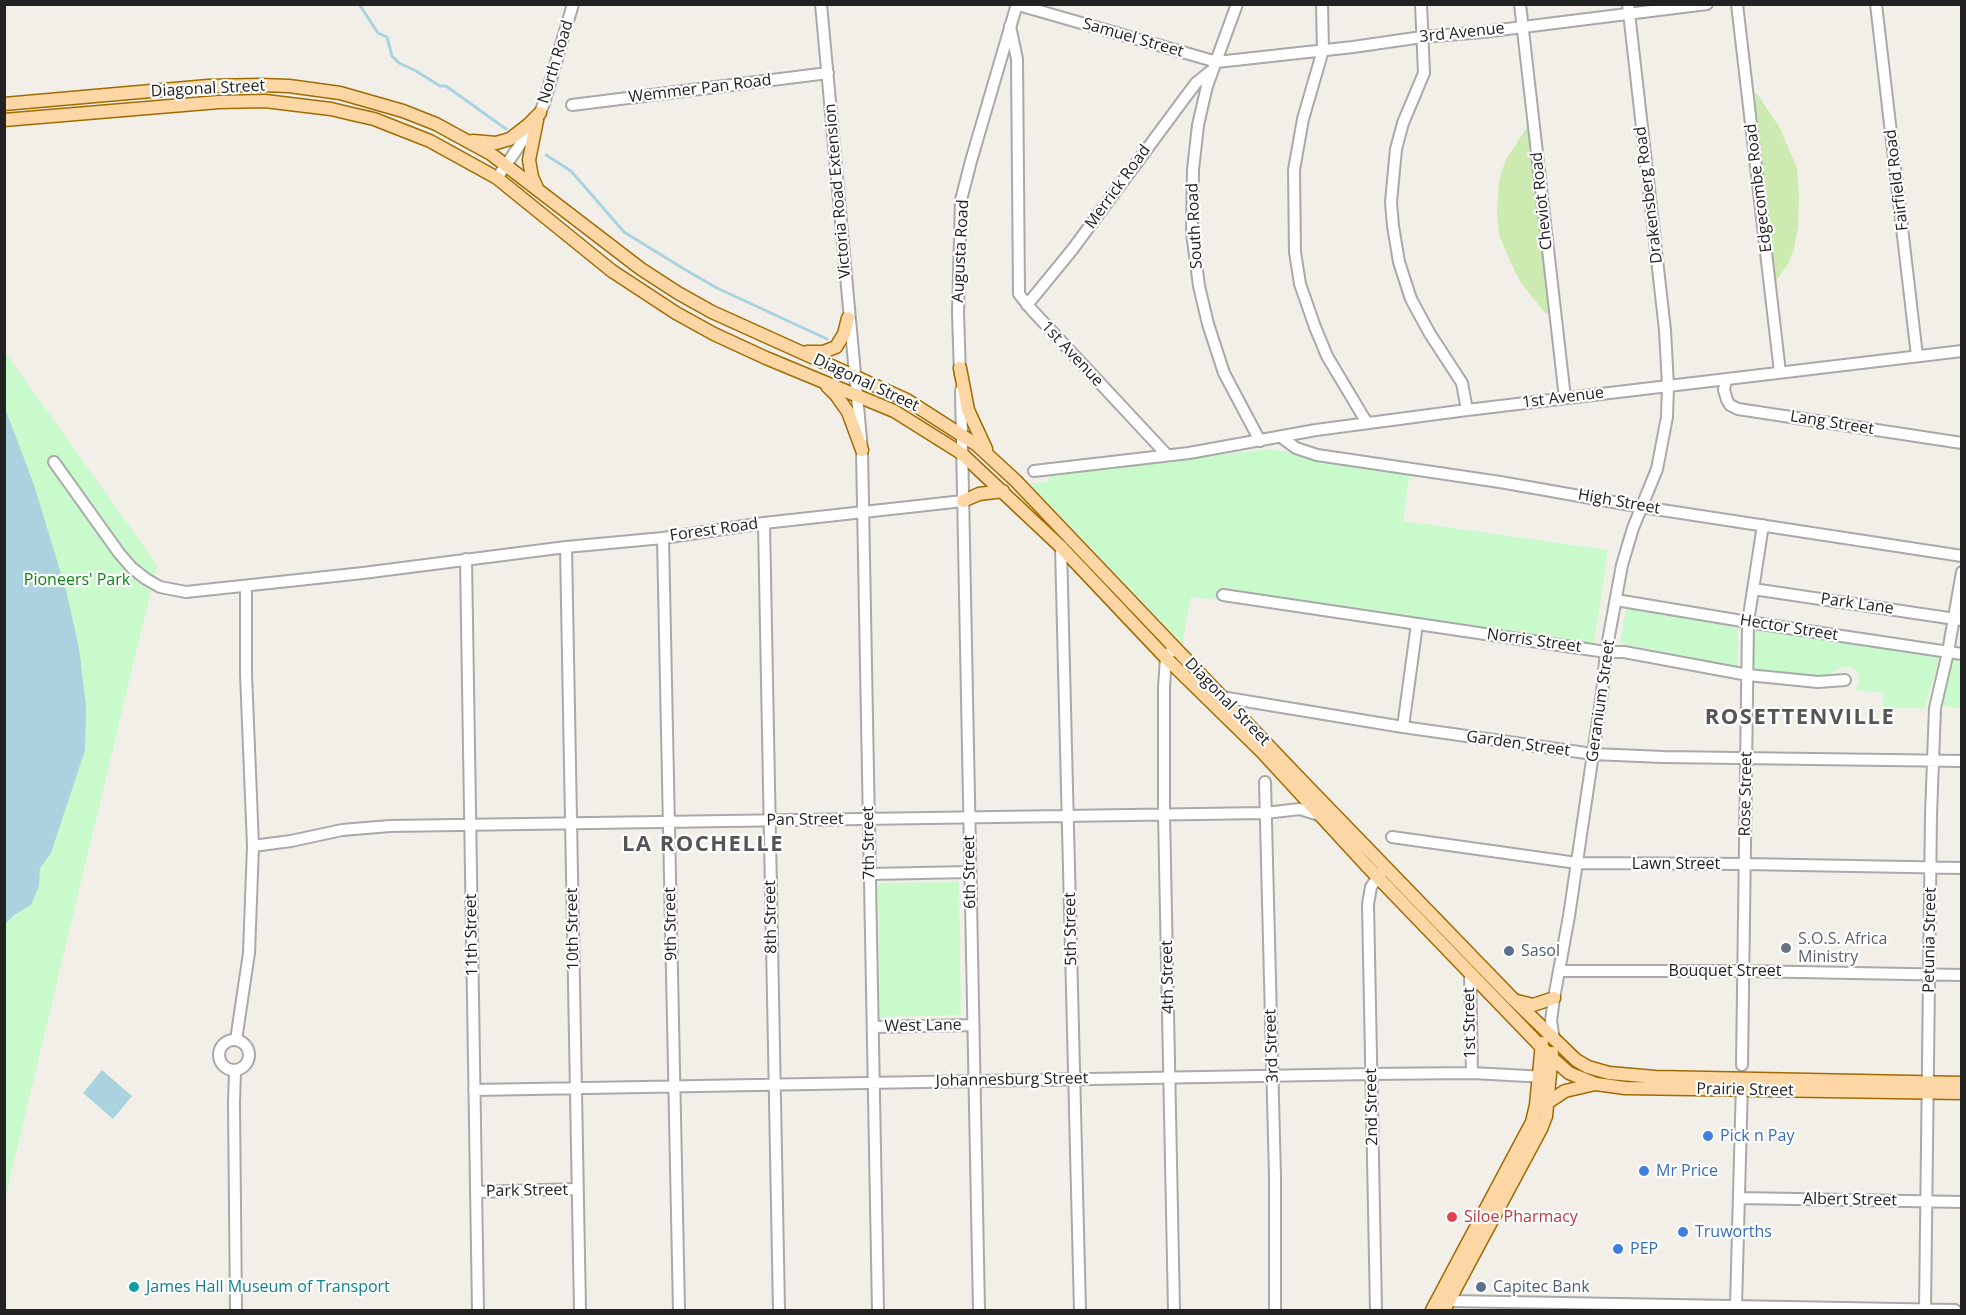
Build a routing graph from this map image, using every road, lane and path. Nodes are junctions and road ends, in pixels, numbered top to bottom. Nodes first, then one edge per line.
1 (573, 4) edge
2 (821, 4) edge
3 (1237, 4) edge
4 (1322, 4) edge
5 (1421, 4) edge
6 (1520, 4) edge
7 (1707, 4) edge
8 (1737, 4) edge
9 (1876, 4) edge
10 (1016, 5) edge
11 (1628, 9) edge
12 (1010, 26) junction
13 (1522, 26) junction
14 (1422, 37) junction
15 (1323, 50) junction
16 (1214, 66) junction
17 (828, 73) junction
18 (4, 104) edge
19 (572, 105) dead end
20 (538, 117) junction
21 (4, 120) edge
22 (469, 141) junction
23 (506, 165) junction
24 (497, 178) junction
25 (538, 189) junction
26 (1027, 305) junction
27 (848, 318) junction
28 (1962, 351) edge
29 (800, 352) junction
30 (1917, 356) junction
31 (960, 368) junction
32 (1780, 372) junction
33 (855, 377) junction
34 (1726, 379) junction
35 (821, 380) junction
36 (1668, 386) junction
37 (856, 395) junction
38 (1565, 398) junction
39 (1467, 410) junction
40 (1367, 423) junction
41 (961, 433) junction
42 (1281, 437) junction
43 (1260, 441) junction
44 (1962, 443) edge
45 (862, 450) junction
46 (961, 453) junction
47 (989, 455) junction
48 (1167, 455) junction
49 (54, 462) dead end
50 (1034, 471) dead end
51 (1003, 490) junction
52 (963, 501) junction
53 (1642, 507) junction
54 (863, 511) junction
55 (764, 523) junction
56 (1763, 525) junction
57 (663, 538) junction
58 (566, 547) junction
59 (1061, 547) junction
60 (1962, 556) edge
61 (466, 560) junction
62 (1962, 572) edge
63 (246, 587) junction
64 (1753, 589) junction
65 (1223, 595) dead end
66 (1616, 600) junction
67 (1958, 619) edge
68 (1748, 622) junction
69 (1417, 624) junction
70 (1174, 647) junction
71 (1606, 652) junction
72 (1948, 652) junction
73 (1962, 654) edge
74 (1166, 658) junction
75 (1748, 675) junction
76 (1845, 680) dead end
77 (1221, 697) junction
78 (1403, 728) junction
79 (1593, 754) junction
80 (1746, 758) junction
81 (1934, 760) junction
82 (1962, 761) edge
83 (1265, 782) dead end
84 (1265, 813) junction
85 (1164, 814) junction
86 (1319, 815) junction
87 (1068, 816) junction
88 (969, 817) junction
89 (869, 819) junction
90 (770, 820) junction
91 (669, 822) junction
92 (571, 823) junction
93 (470, 824) junction
94 (1392, 837) dead end
95 (253, 846) junction
96 (1576, 863) junction
97 (1745, 864) junction
98 (1366, 865) junction
99 (1931, 867) junction
100 (1962, 868) edge
101 (970, 872) junction
102 (1381, 872) junction
103 (870, 874) junction
104 (1368, 904) junction
105 (1744, 970) junction
106 (1559, 971) junction
107 (1470, 972) junction
108 (1929, 975) junction
109 (1962, 975) edge
110 (1554, 998) junction
111 (1513, 999) junction
112 (973, 1025) junction
113 (1547, 1025) junction
114 (873, 1027) junction
115 (236, 1040) junction
116 (1554, 1040) junction
117 (1542, 1048) junction
118 (1551, 1058) junction
119 (1742, 1065) dead end
120 (235, 1071) junction
121 (1472, 1073) junction
122 (1371, 1074) junction
123 (1273, 1076) junction
124 (1171, 1077) junction
125 (1544, 1077) junction
126 (1074, 1079) junction
127 (975, 1081) junction
128 (874, 1083) junction
129 (1962, 1083) edge
130 (774, 1084) junction
131 (1596, 1084) junction
132 (1742, 1085) junction
133 (675, 1086) junction
134 (576, 1088) junction
135 (1928, 1088) junction
136 (474, 1090) junction
137 (1962, 1093) edge
138 (1547, 1102) junction
139 (578, 1190) junction
140 (476, 1192) junction
141 (1739, 1198) junction
142 (1925, 1202) junction
143 (1962, 1202) edge
144 (1446, 1306) edge
145 (1736, 1306) junction
146 (1925, 1310) edge
147 (236, 1311) edge
148 (478, 1311) edge
149 (580, 1311) edge
150 (679, 1311) edge
151 (779, 1311) edge
152 (878, 1311) edge
153 (979, 1311) edge
154 (1080, 1311) edge
155 (1174, 1311) edge
156 (1275, 1311) edge
157 (1376, 1311) edge
158 (1432, 1311) edge
159 (1955, 1311) edge

1 - 20 street, North Road
2 - 17 street, Victoria Road Extension
3 - 16 street, South Road
4 - 15 street
5 - 14 street
6 - 13 street, Cheviot Road
7 - 11 street, 3rd Avenue
8 - 32 street, Edgecombe Road
9 - 30 street, Fairfield Road
10 - 12 street, Augusta Road
10 - 16 street, Samuel Street
11 - 13 street, 3rd Avenue
11 - 36 street, Drakensberg Road
12 - 26 street
12 - 31 street, Augusta Road
13 - 14 street, 3rd Avenue
13 - 38 street, Cheviot Road
14 - 15 street, 3rd Avenue
14 - 39 street
15 - 16 street, 3rd Avenue
15 - 40 street
16 - 26 street, Merrick Road
16 - 43 street, South Road
17 - 19 street, Wemmer Pan Road
17 - 27 street, Victoria Road Extension
18 - 22 main road, Diagonal Street
20 - 22 main road
20 - 23 street, North Road
20 - 25 main road
21 - 24 main road, Diagonal Street
22 - 23 main road, Diagonal Street
23 - 24 street, North Road
23 - 25 main road, Diagonal Street
24 - 35 main road, Diagonal Street
25 - 29 main road, Diagonal Street
26 - 48 street, 1st Avenue
27 - 29 main road
27 - 33 street, Victoria Road Extension
28 - 30 street, 1st Avenue
29 - 33 main road, Diagonal Street
30 - 32 street, 1st Avenue
31 - 41 street, Augusta Road
31 - 47 main road
32 - 34 street, 1st Avenue
33 - 37 street, 7th Street
33 - 41 main road, Diagonal Street
34 - 36 street, 1st Avenue
34 - 44 street, Lang Street
35 - 37 main road, Diagonal Street
35 - 45 main road
36 - 38 street, 1st Avenue
36 - 53 street, Geranium Street
37 - 45 street, 7th Street
37 - 46 main road, Diagonal Street
38 - 39 street, 1st Avenue
39 - 40 street, 1st Avenue
40 - 42 street, 1st Avenue
41 - 46 street, 6th Street
41 - 47 main road, Diagonal Street
42 - 43 street, 1st Avenue
42 - 53 street, High Street
43 - 48 street, 1st Avenue
45 - 54 street, 7th Street
46 - 51 main road, Diagonal Street
46 - 52 street, 6th Street
47 - 70 main road, Diagonal Street
48 - 50 street, 1st Avenue
49 - 63 street, Forest Road
51 - 52 main road
51 - 59 main road, Diagonal Street
52 - 54 street, Forest Road
52 - 88 street, 6th Street
53 - 56 street, High Street
53 - 66 street, Geranium Street
54 - 55 street, Forest Road
54 - 89 street, 7th Street
55 - 57 street, Forest Road
55 - 90 street, 8th Street
56 - 60 street, High Street
56 - 64 street, Rose Street
57 - 58 street, Forest Road
57 - 91 street, 9th Street
58 - 61 street, Forest Road
58 - 92 street, 10th Street
59 - 74 main road, Diagonal Street
59 - 87 street, 5th Street
61 - 63 street, Forest Road
61 - 93 street, 11th Street
62 - 67 street, Petunia Street
63 - 95 street
64 - 67 street, Park Lane
64 - 68 street, Rose Street
65 - 69 street, Norris Street
66 - 68 street, Hector Street
66 - 71 street, Geranium Street
67 - 72 street, Petunia Street
68 - 72 street, Hector Street
68 - 75 street, Rose Street
69 - 71 street, Norris Street
69 - 78 street
70 - 74 street
70 - 77 main road, Diagonal Street
71 - 75 street, Norris Street
71 - 79 street, Geranium Street
72 - 73 street, Hector Street
72 - 81 street, Petunia Street
74 - 85 street, 4th Street
74 - 86 main road, Diagonal Street
75 - 76 street, Norris Street
75 - 80 street, Rose Street
77 - 78 street, Garden Street
77 - 102 main road, Diagonal Street
78 - 79 street, Garden Street
79 - 80 street, Garden Street
79 - 96 street, Geranium Street
80 - 81 street, Garden Street
80 - 97 street, Rose Street
81 - 82 street, Garden Street
81 - 99 street, Petunia Street
83 - 84 street, 3rd Street
84 - 85 street, Pan Street
84 - 86 street, Pan Street
84 - 123 street, 3rd Street
85 - 87 street, Pan Street
85 - 124 street, 4th Street
86 - 98 main road, Diagonal Street
87 - 88 street, Pan Street
87 - 126 street, 5th Street
88 - 89 street, Pan Street
88 - 101 street, 6th Street
89 - 90 street, Pan Street
89 - 103 street, 7th Street
90 - 91 street, Pan Street
90 - 130 street, 8th Street
91 - 92 street, Pan Street
91 - 133 street, 9th Street
92 - 93 street, Pan Street
92 - 134 street, 10th Street
93 - 95 street, Pan Street
93 - 136 street, 11th Street
94 - 96 street, Lawn Street
95 - 115 street
96 - 97 street, Lawn Street
96 - 106 street, Geranium Street
97 - 99 street, Lawn Street
97 - 105 street, Rose Street
98 - 102 main road, Diagonal Street
98 - 104 street, 2nd Street
99 - 100 street, Lawn Street
99 - 108 street, Petunia Street
101 - 103 street
101 - 112 street, 6th Street
102 - 104 street, 2nd Street
102 - 107 main road, Diagonal Street
102 - 111 main road, Diagonal Street
103 - 114 street, 7th Street
104 - 122 street, 2nd Street
105 - 106 street, Bouquet Street
105 - 108 street, Bouquet Street
105 - 119 street, Rose Street
106 - 110 street, Geranium Street
107 - 117 main road, Diagonal Street
107 - 121 street, 1st Street
108 - 109 street, Bouquet Street
108 - 135 street, Petunia Street
110 - 111 main road
110 - 113 street, Geranium Street
111 - 113 main road, Diagonal Street
112 - 114 street, West Lane
112 - 127 street, 6th Street
113 - 116 main road, Prairie Street
113 - 117 main road, Geranium Street
114 - 128 street, 7th Street
115 - 120 street
115 - 120 street
116 - 118 main road, Geranium Street
116 - 132 main road, Prairie Street
117 - 118 main road, Prairie Street
117 - 125 main road, Geranium Street
118 - 125 main road, Geranium Street
118 - 131 main road, Prairie Street
120 - 147 street
121 - 122 street, Johannesburg Street
121 - 125 street, Johannesburg Street
122 - 123 street, Johannesburg Street
122 - 157 street, 2nd Street
123 - 124 street, Johannesburg Street
123 - 156 street, 3rd Street
124 - 126 street, Johannesburg Street
124 - 155 street, 4th Street
125 - 138 main road, Geranium Street
125 - 158 main road, Geranium Street
126 - 127 street, Johannesburg Street
126 - 154 street, 5th Street
127 - 128 street, Johannesburg Street
127 - 153 street, 6th Street
128 - 130 street, Johannesburg Street
128 - 152 street, 7th Street
129 - 135 main road, Prairie Street
130 - 133 street, Johannesburg Street
130 - 151 street, 8th Street
131 - 132 main road, Prairie Street
131 - 138 main road
132 - 135 main road, Prairie Street
132 - 141 street
133 - 134 street, Johannesburg Street
133 - 150 street, 9th Street
134 - 136 street, Johannesburg Street
134 - 139 street, 10th Street
135 - 137 main road, Prairie Street
135 - 142 street, Petunia Street
136 - 140 street, 11th Street
138 - 144 main road, Geranium Street
139 - 140 street, Park Street
139 - 149 street, 10th Street
140 - 148 street, 11th Street
141 - 142 street, Albert Street
141 - 145 street
142 - 143 street, Albert Street
142 - 146 street, Petunia Street
144 - 145 street
145 - 146 street
146 - 159 street

